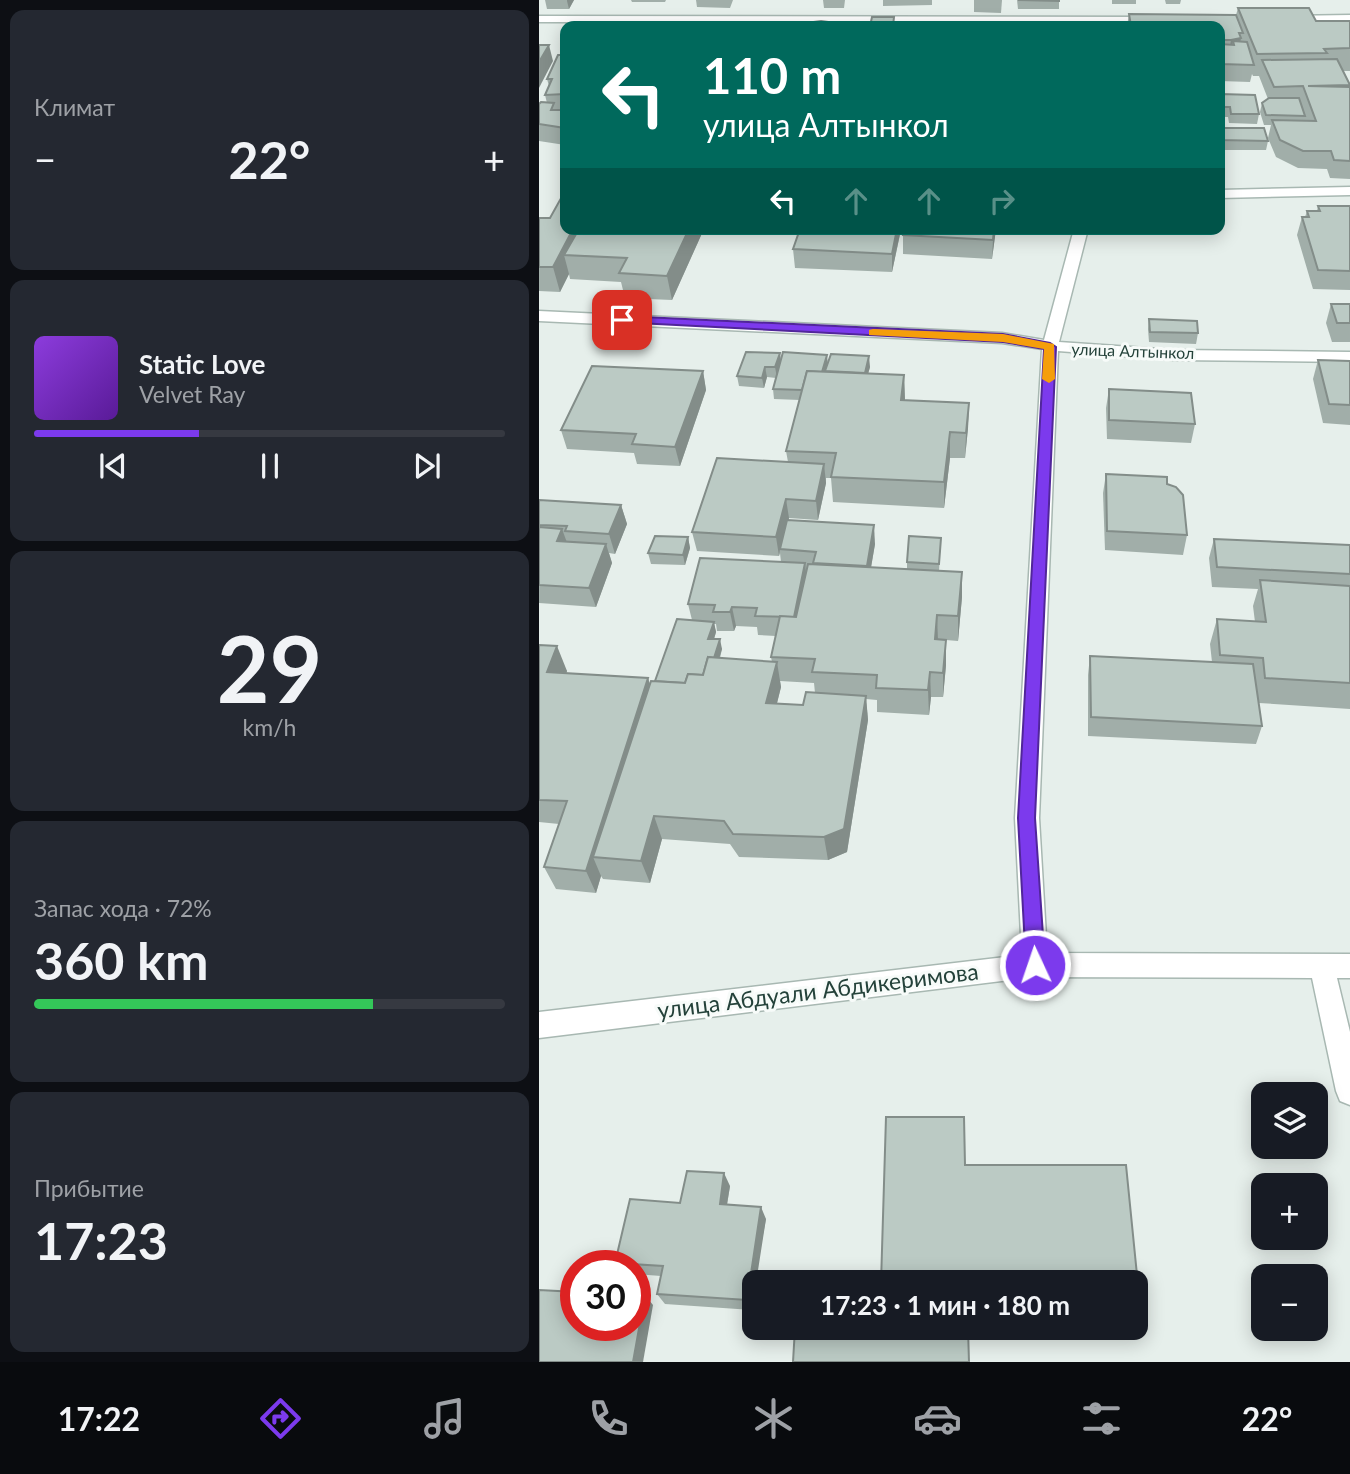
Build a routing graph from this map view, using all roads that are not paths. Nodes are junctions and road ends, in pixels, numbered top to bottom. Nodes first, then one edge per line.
1 (1350, 18) edge
2 (539, 19) edge
3 (1268, 19) edge
4 (1172, 20) edge
5 (814, 21) edge
6 (1145, 21) edge
7 (1350, 191) edge
8 (1225, 194) edge
9 (1079, 235) edge
10 (539, 316) edge
11 (1050, 347) junction
12 (1350, 357) edge
13 (1035, 965) junction
14 (1322, 966) junction
15 (1350, 966) edge
16 (539, 1025) edge
17 (1350, 1091) edge

1 - 3 street
2 - 5 street
4 - 6 street
7 - 8 street
9 - 11 street
10 - 11 street, улица Алтынкол
11 - 12 street, улица Алтынкол
11 - 13 street
13 - 14 street, улица Абдуали Абдикеримова
13 - 16 street, улица Абдуали Абдикеримова
14 - 15 street, улица Абдуали Абдикеримова
14 - 17 street

